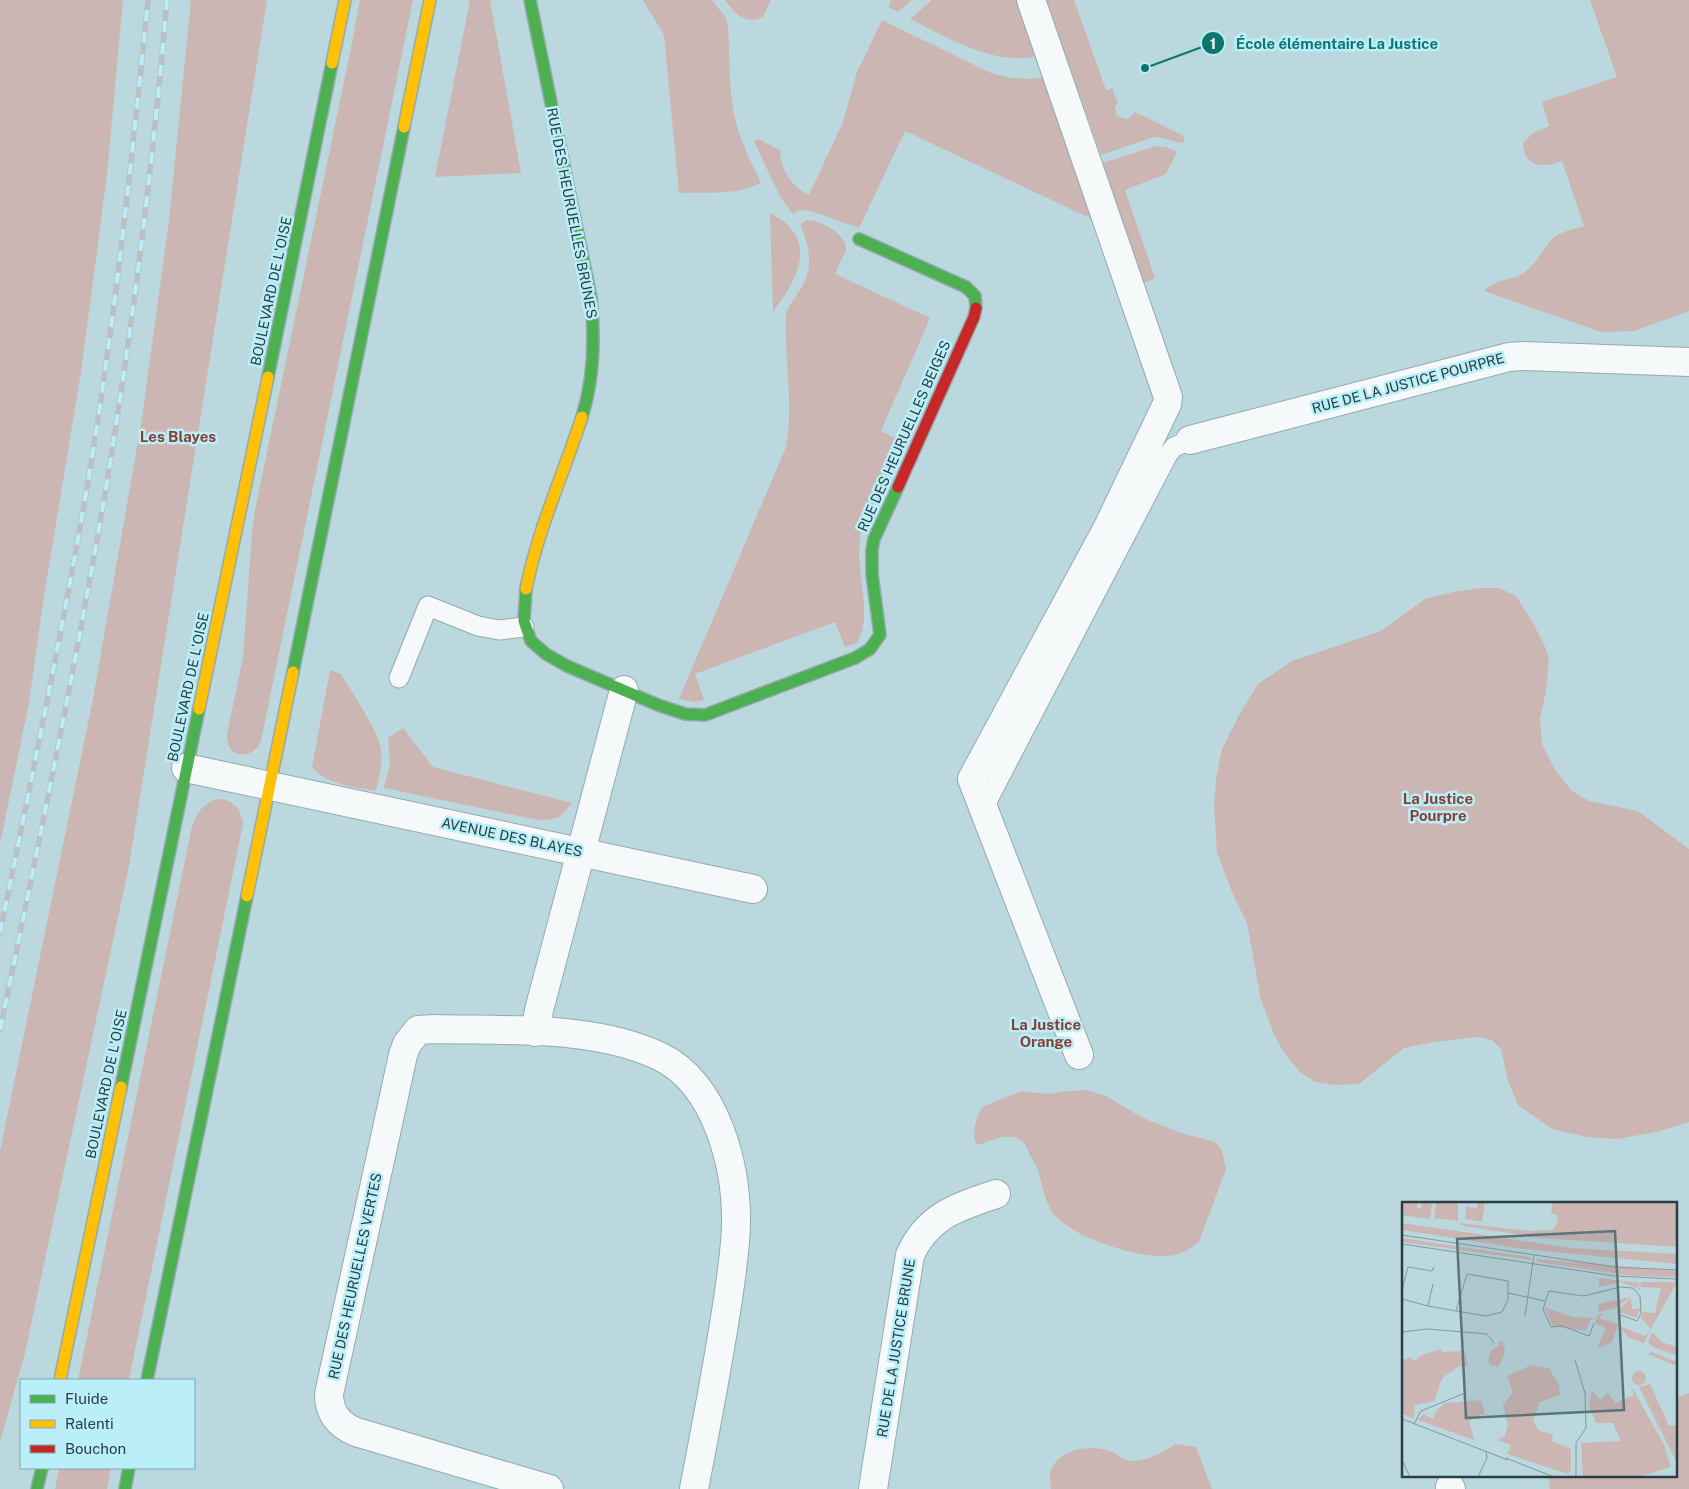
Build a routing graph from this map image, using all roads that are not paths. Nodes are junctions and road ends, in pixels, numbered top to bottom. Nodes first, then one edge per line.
1 (345, 0) edge
2 (430, 0) edge
3 (530, 0) edge
4 (1031, 0) edge
5 (859, 239) dead end
6 (1689, 362) edge
7 (1190, 440) joint
8 (524, 627) junction
9 (399, 678) dead end
10 (624, 690) junction
11 (186, 768) junction
12 (270, 786) junction
13 (983, 809) junction
14 (581, 852) junction
15 (753, 889) dead end
16 (535, 1032) junction
17 (1079, 1055) dead end
18 (996, 1194) dead end
19 (60, 1379) edge
20 (147, 1379) edge
21 (42, 1469) edge
22 (129, 1469) edge
23 (37, 1489) edge
24 (125, 1489) edge
25 (549, 1489) edge
26 (694, 1489) edge
27 (873, 1489) edge

1 - 11 main road, BOULEVARD DE L'OISE
2 - 12 main road
3 - 8 main road, RUE DES HEURUELLES BRUNES
4 - 13 street
5 - 10 main road, RUE DES HEURUELLES BEIGES
6 - 7 street, RUE DE LA JUSTICE POURPRE
7 - 13 lane
8 - 9 lane
8 - 10 main road
10 - 14 street
11 - 12 street, AVENUE DES BLAYES
11 - 19 main road, BOULEVARD DE L'OISE
12 - 14 street, AVENUE DES BLAYES
12 - 20 main road
13 - 17 street
14 - 15 street, AVENUE DES BLAYES
14 - 16 street
16 - 25 street, RUE DES HEURUELLES VERTES
16 - 26 street, RUE DES HEURUELLES VERTES
18 - 27 street, RUE DE LA JUSTICE BRUNE
21 - 23 main road
22 - 24 main road

